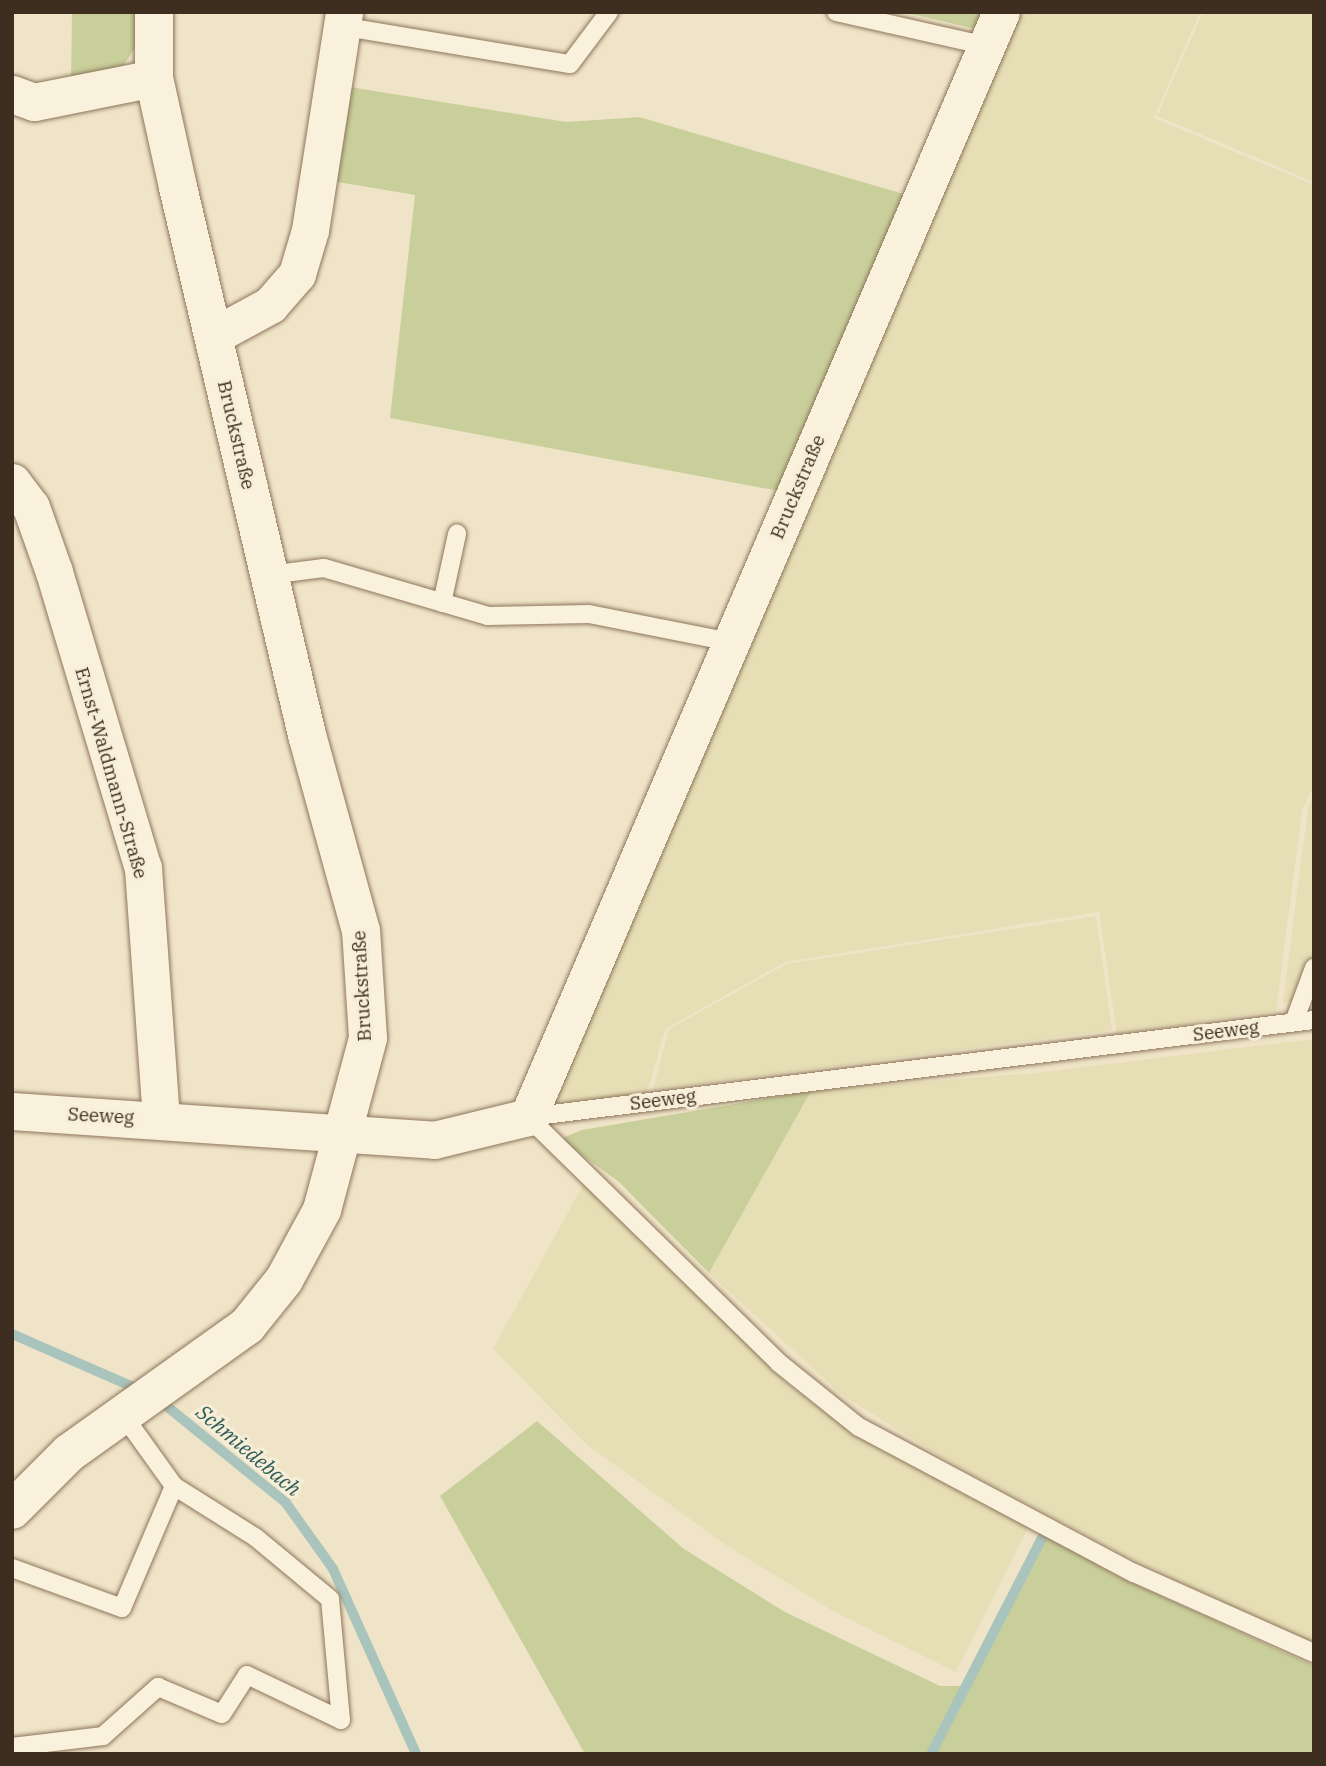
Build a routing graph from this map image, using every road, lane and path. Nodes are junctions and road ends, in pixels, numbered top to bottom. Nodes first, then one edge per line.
1 (154, 12) edge
2 (609, 12) edge
3 (836, 12) edge
4 (1001, 12) edge
5 (342, 19) edge
6 (987, 46) junction
7 (154, 78) junction
8 (12, 94) edge
9 (213, 336) junction
10 (12, 482) edge
11 (457, 534) dead end
12 (270, 575) junction
13 (442, 603) junction
14 (731, 642) junction
15 (1314, 968) edge
16 (1314, 1020) edge
17 (1294, 1022) junction
18 (12, 1111) edge
19 (528, 1117) junction
20 (161, 1119) junction
21 (343, 1137) junction
22 (126, 1413) junction
23 (174, 1486) junction
24 (12, 1510) edge
25 (12, 1568) edge
26 (1314, 1653) edge
27 (12, 1747) edge

1 - 7 street, Bruckstraße
2 - 5 lane
3 - 6 lane
4 - 6 street, Bruckstraße
5 - 9 street
6 - 14 street, Bruckstraße
7 - 8 street
7 - 9 street, Bruckstraße
9 - 12 street, Bruckstraße
10 - 20 street, Ernst-Waldmann-Straße
11 - 13 lane
12 - 13 lane
12 - 21 street, Bruckstraße
13 - 14 lane
14 - 19 street, Bruckstraße
15 - 17 lane
16 - 17 lane, Seeweg
17 - 19 lane, Seeweg
18 - 20 street, Seeweg
19 - 21 street, Seeweg
19 - 26 lane
20 - 21 street, Seeweg
21 - 22 street, Bruckstraße
22 - 23 lane
22 - 24 street, Bruckstraße
23 - 25 lane
23 - 27 lane

